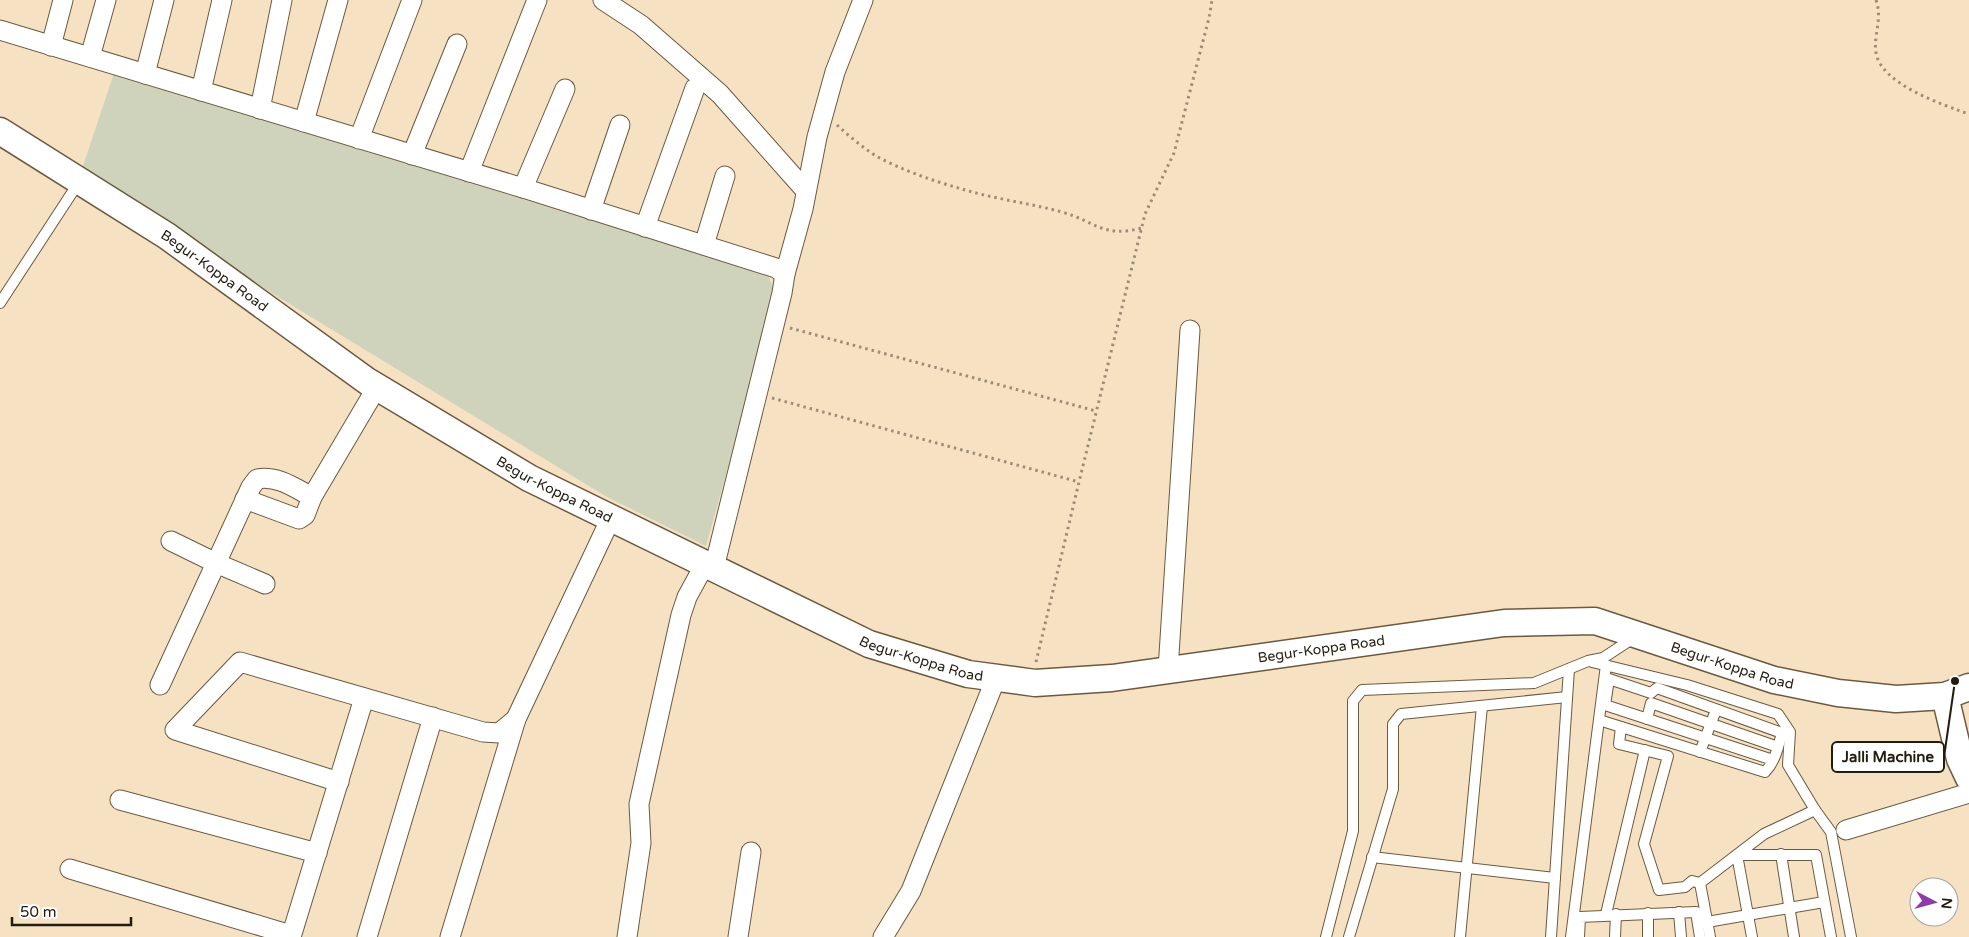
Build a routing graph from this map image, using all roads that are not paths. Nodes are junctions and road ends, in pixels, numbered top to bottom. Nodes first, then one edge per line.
1 (63, 0) edge
2 (106, 0) edge
3 (164, 0) edge
4 (222, 0) edge
5 (282, 0) edge
6 (338, 0) edge
7 (412, 0) edge
8 (537, 0) edge
9 (603, 0) edge
10 (862, 0) edge
11 (0, 30) edge
12 (457, 44) dead end
13 (51, 46) junction
14 (90, 57) junction
15 (145, 74) junction
16 (695, 88) dead end
17 (565, 89) dead end
18 (202, 91) junction
19 (260, 109) junction
20 (304, 122) junction
21 (620, 126) dead end
22 (0, 131) edge
23 (359, 139) junction
24 (412, 155) junction
25 (470, 172) junction
26 (725, 176) dead end
27 (80, 181) junction
28 (523, 188) junction
29 (806, 191) junction
30 (591, 210) junction
31 (645, 227) junction
32 (704, 245) junction
33 (785, 274) junction
34 (0, 303) edge
35 (1190, 330) dead end
36 (376, 387) junction
37 (312, 498) junction
38 (245, 499) junction
39 (611, 518) junction
40 (171, 541) dead end
41 (216, 563) junction
42 (710, 566) junction
43 (265, 584) dead end
44 (1638, 635) junction
45 (1588, 661) junction
46 (1606, 666) junction
47 (1569, 669) junction
48 (1168, 670) junction
49 (996, 678) junction
50 (160, 685) dead end
51 (1969, 687) edge
52 (1945, 696) junction
53 (1567, 697) junction
54 (364, 698) junction
55 (1482, 706) junction
56 (1716, 710) junction
57 (433, 717) junction
58 (516, 719) junction
59 (1647, 719) junction
60 (1599, 720) junction
61 (1710, 723) junction
62 (1622, 727) junction
63 (1706, 738) junction
64 (1778, 747) junction
65 (1645, 750) junction
66 (1700, 752) junction
67 (1773, 760) junction
68 (1969, 778) edge
69 (339, 782) junction
70 (1969, 793) edge
71 (120, 800) dead end
72 (1815, 810) junction
73 (1846, 830) dead end
74 (751, 852) dead end
75 (317, 853) junction
76 (1781, 854) junction
77 (1737, 855) junction
78 (1372, 857) junction
79 (70, 869) dead end
80 (1467, 869) junction
81 (1555, 878) junction
82 (1700, 883) junction
83 (1824, 902) junction
84 (1789, 908) junction
85 (1678, 912) junction
86 (1648, 913) junction
87 (1611, 914) junction
88 (1748, 915) junction
89 (1708, 922) junction
90 (291, 936) edge
91 (367, 937) edge
92 (450, 937) edge
93 (628, 937) edge
94 (738, 937) edge
95 (883, 937) edge
96 (1326, 937) edge
97 (1350, 937) edge
98 (1460, 937) edge
99 (1551, 937) edge
100 (1571, 937) edge
101 (1578, 937) edge
102 (1615, 937) edge
103 (1648, 937) edge
104 (1681, 937) edge
105 (1700, 937) edge
106 (1710, 937) edge
107 (1752, 937) edge
108 (1794, 937) edge
109 (1831, 937) edge
110 (1851, 937) edge

1 - 13 street
2 - 14 street
3 - 15 street
4 - 18 street
5 - 19 street
6 - 20 street
7 - 23 street
8 - 25 street
9 - 29 street
10 - 29 street
11 - 13 street
12 - 24 street
13 - 14 street
14 - 15 street
15 - 18 street
16 - 31 street
17 - 28 street
18 - 19 street
19 - 20 street
20 - 23 street
21 - 30 street
22 - 27 main road, Begur-Koppa Road
23 - 24 street
24 - 25 street
25 - 28 street
26 - 32 street
27 - 34 lane
27 - 36 main road, Begur-Koppa Road
28 - 30 street
29 - 33 street
30 - 31 street
31 - 32 street
32 - 33 street
33 - 42 street
35 - 48 street
36 - 37 street
36 - 39 main road, Begur-Koppa Road
37 - 38 street
37 - 38 street
38 - 41 street
39 - 42 main road, Begur-Koppa Road
39 - 58 street
40 - 41 street
41 - 43 street
41 - 50 street
42 - 49 main road, Begur-Koppa Road
42 - 93 street
44 - 45 lane
44 - 48 main road, Begur-Koppa Road
44 - 52 main road, Begur-Koppa Road
45 - 46 lane
45 - 47 lane
46 - 60 lane
46 - 72 lane
47 - 53 lane
47 - 96 lane
48 - 49 main road, Begur-Koppa Road
49 - 95 street
51 - 52 main road, Begur-Koppa Road
52 - 68 main road
53 - 55 lane
53 - 81 lane
54 - 57 street
54 - 69 street
54 - 69 street
55 - 78 lane
55 - 80 lane
56 - 59 lane
56 - 61 lane
56 - 64 lane
57 - 58 street
57 - 91 street
58 - 92 street
59 - 61 lane
59 - 63 lane
60 - 62 lane
60 - 100 lane
61 - 63 lane
61 - 64 lane
62 - 65 lane
62 - 66 lane
63 - 66 lane
63 - 67 lane
64 - 67 lane
65 - 82 lane
65 - 87 lane
66 - 67 lane
69 - 75 street
70 - 73 street
71 - 75 street
72 - 77 lane
72 - 110 lane
74 - 94 street
75 - 90 street
76 - 77 lane
76 - 83 lane
76 - 84 lane
77 - 82 lane
77 - 88 lane
78 - 80 lane
78 - 97 lane
79 - 90 street
80 - 81 lane
80 - 98 lane
81 - 99 lane
82 - 89 lane
83 - 84 lane
83 - 109 lane
84 - 88 lane
84 - 108 lane
85 - 86 lane
85 - 104 lane
85 - 105 lane
86 - 87 lane
86 - 103 lane
87 - 101 lane
87 - 102 lane
88 - 89 lane
88 - 107 lane
89 - 106 lane

